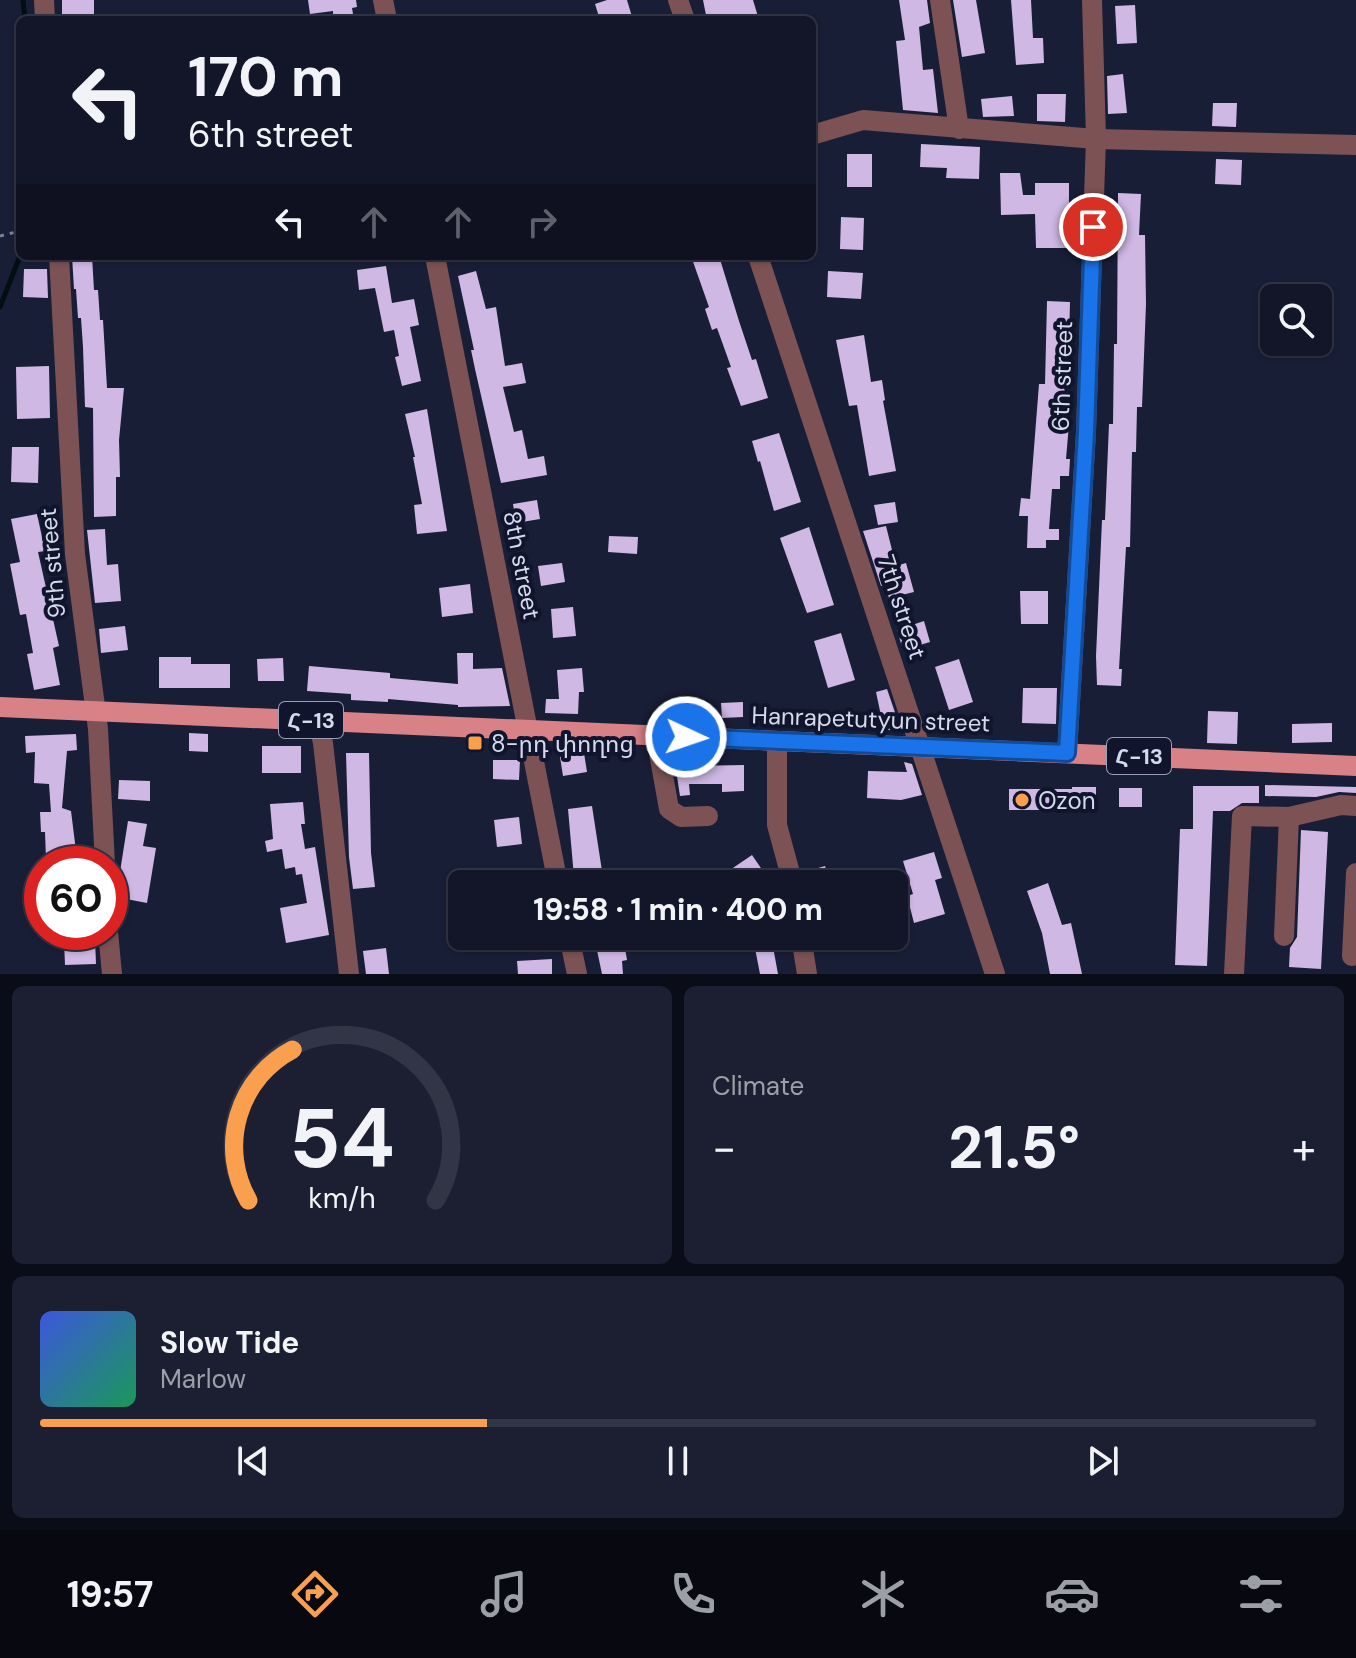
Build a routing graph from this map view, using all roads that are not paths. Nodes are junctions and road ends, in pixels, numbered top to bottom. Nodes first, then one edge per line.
1 (940, 0) edge
2 (1092, 0) edge
3 (959, 129) junction
4 (816, 134) edge
5 (1096, 139) junction
6 (1356, 145) edge
7 (59, 260) edge
8 (436, 260) edge
9 (759, 260) edge
10 (0, 707) edge
11 (95, 711) junction
12 (318, 720) junction
13 (527, 730) junction
14 (656, 736) junction
15 (777, 742) junction
16 (921, 748) junction
17 (1067, 753) junction
18 (1356, 766) edge
19 (1356, 806) edge
20 (708, 816) dead end
21 (1289, 817) junction
22 (104, 846) edge
23 (555, 870) edge
24 (789, 870) edge
25 (1356, 873) edge
26 (1355, 922) edge
27 (1284, 936) dead end
28 (110, 950) edge
29 (572, 950) edge
30 (803, 950) edge
31 (1352, 956) dead end
32 (112, 974) edge
33 (349, 974) edge
34 (577, 974) edge
35 (807, 974) edge
36 (995, 974) edge
37 (1234, 974) edge

1 - 3 street
2 - 5 street, 6th street
3 - 4 street
3 - 5 street
5 - 6 street
5 - 17 street, 6th street
7 - 11 street, 9th street
8 - 13 street, 8th street
9 - 16 street, 7th street
10 - 11 main road, Hanrapetutyun street / Հ-13
11 - 12 main road, Hanrapetutyun street / Հ-13
11 - 22 street, 9th street
12 - 13 main road, Hanrapetutyun street / Հ-13
12 - 33 street
13 - 14 main road, Hanrapetutyun street / Հ-13
13 - 23 street, 8th street
14 - 15 main road, Hanrapetutyun street / Հ-13
14 - 20 street
15 - 16 main road, Hanrapetutyun street / Հ-13
15 - 24 street
16 - 17 main road, Hanrapetutyun street / Հ-13
16 - 36 street, 7th street
17 - 18 main road, Hanrapetutyun street / Հ-13
19 - 21 street
21 - 27 street
21 - 37 street
25 - 26 street
26 - 31 street
28 - 32 street
29 - 34 street
30 - 35 street

